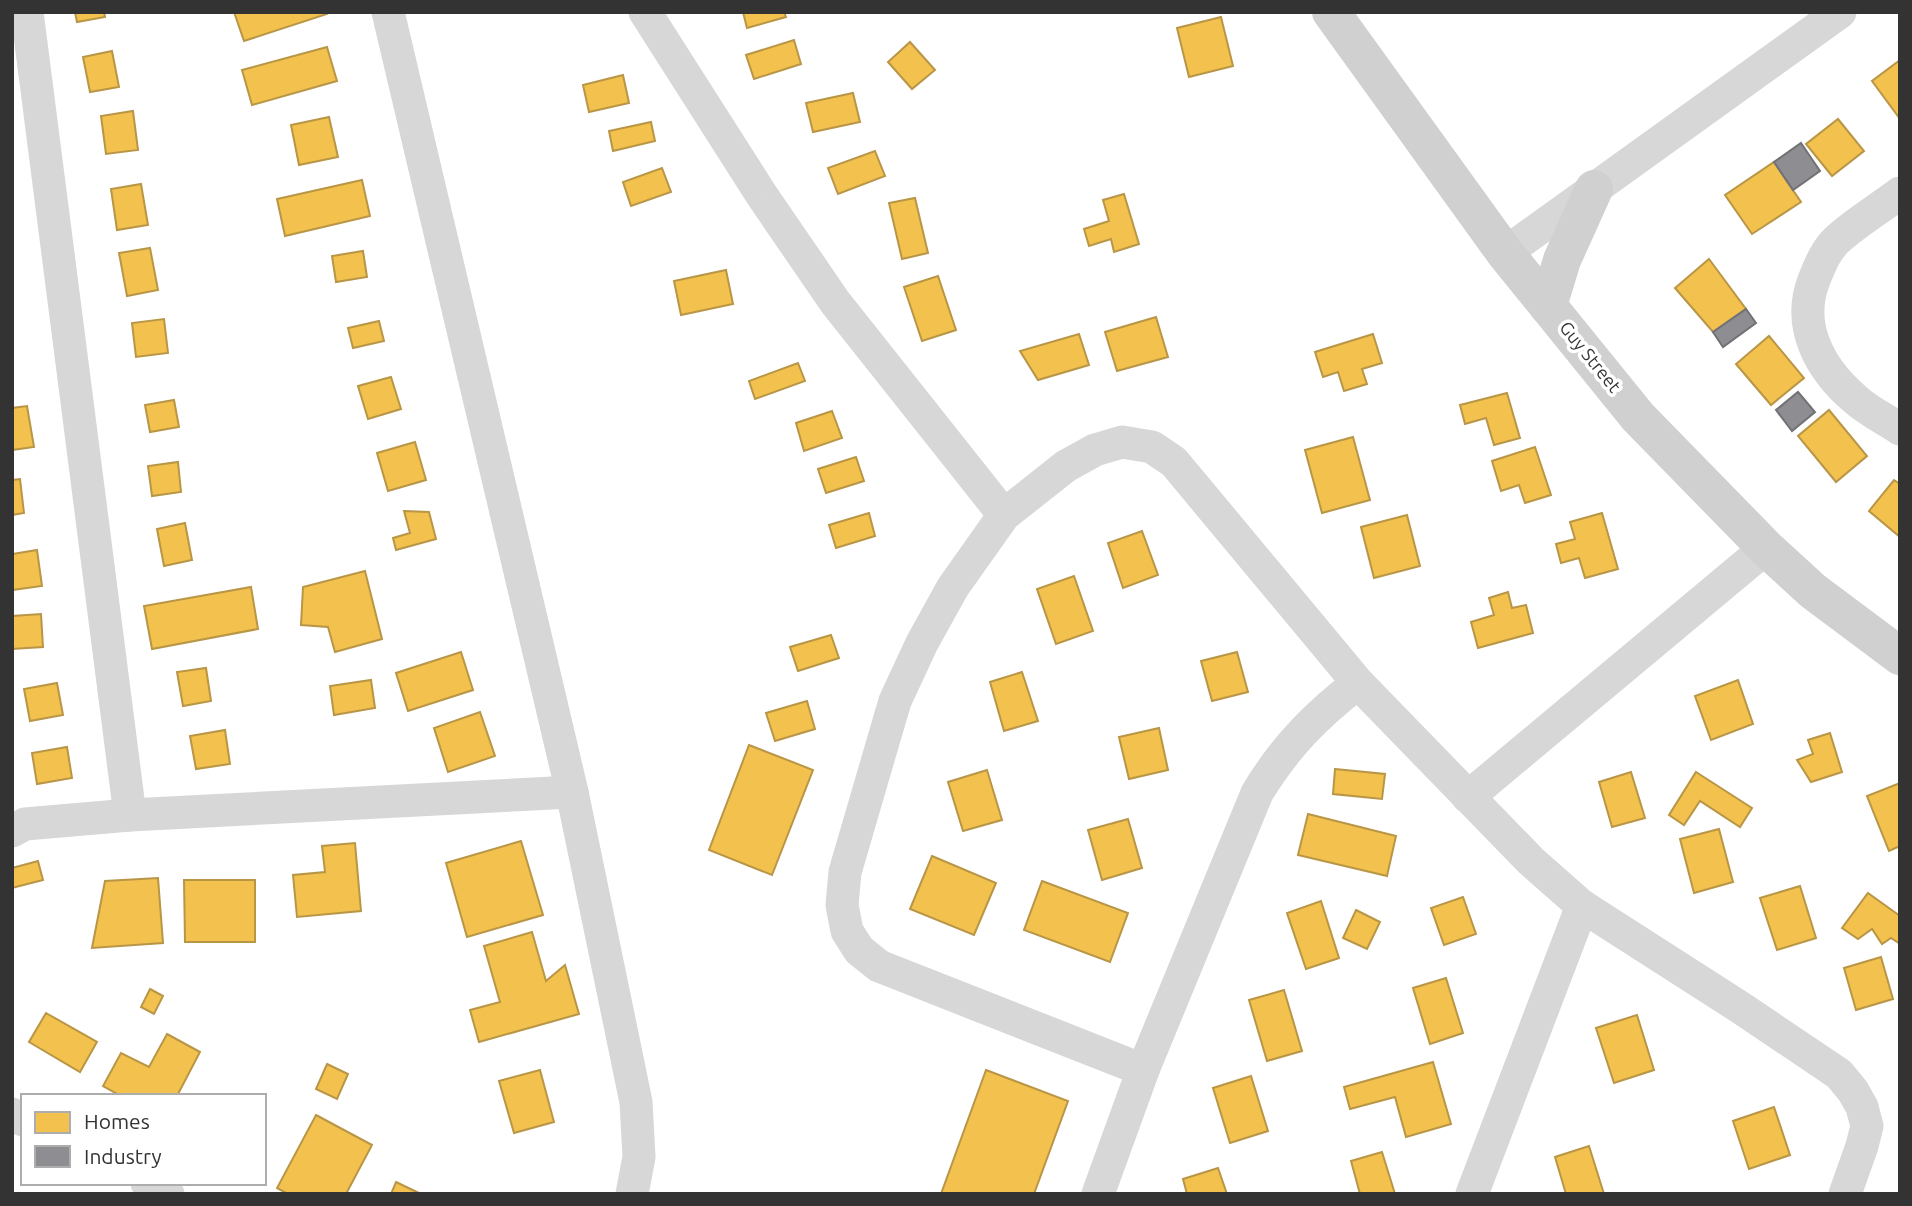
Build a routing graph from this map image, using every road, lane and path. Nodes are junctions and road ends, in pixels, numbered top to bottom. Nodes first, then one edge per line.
1 (27, 12) edge
2 (388, 12) edge
3 (645, 12) edge
4 (1331, 12) edge
5 (1840, 12) edge
6 (1594, 189) junction
7 (1900, 194) edge
8 (1505, 253) junction
9 (1548, 306) junction
10 (1900, 429) edge
11 (1004, 515) junction
12 (1766, 548) junction
13 (1900, 656) edge
14 (1358, 684) junction
15 (572, 792) junction
16 (1468, 797) junction
17 (130, 815) junction
18 (12, 831) edge
19 (1582, 906) junction
20 (1143, 1070) junction
21 (151, 1185) edge
22 (168, 1194) edge
23 (632, 1194) edge
24 (1098, 1194) edge
25 (1472, 1194) edge
26 (1845, 1194) edge

1 - 17 street
2 - 15 street
3 - 11 street
4 - 8 street, Guy Street
5 - 6 street
6 - 8 street
6 - 9 street
7 - 10 street
8 - 9 street, Guy Street
9 - 12 street, Guy Street
11 - 14 street
11 - 20 street
12 - 13 street, Guy Street
12 - 16 street
14 - 16 street
14 - 20 street
15 - 17 street
15 - 23 street
16 - 19 street
17 - 18 street
19 - 25 street
19 - 26 street
20 - 24 street
21 - 22 street

